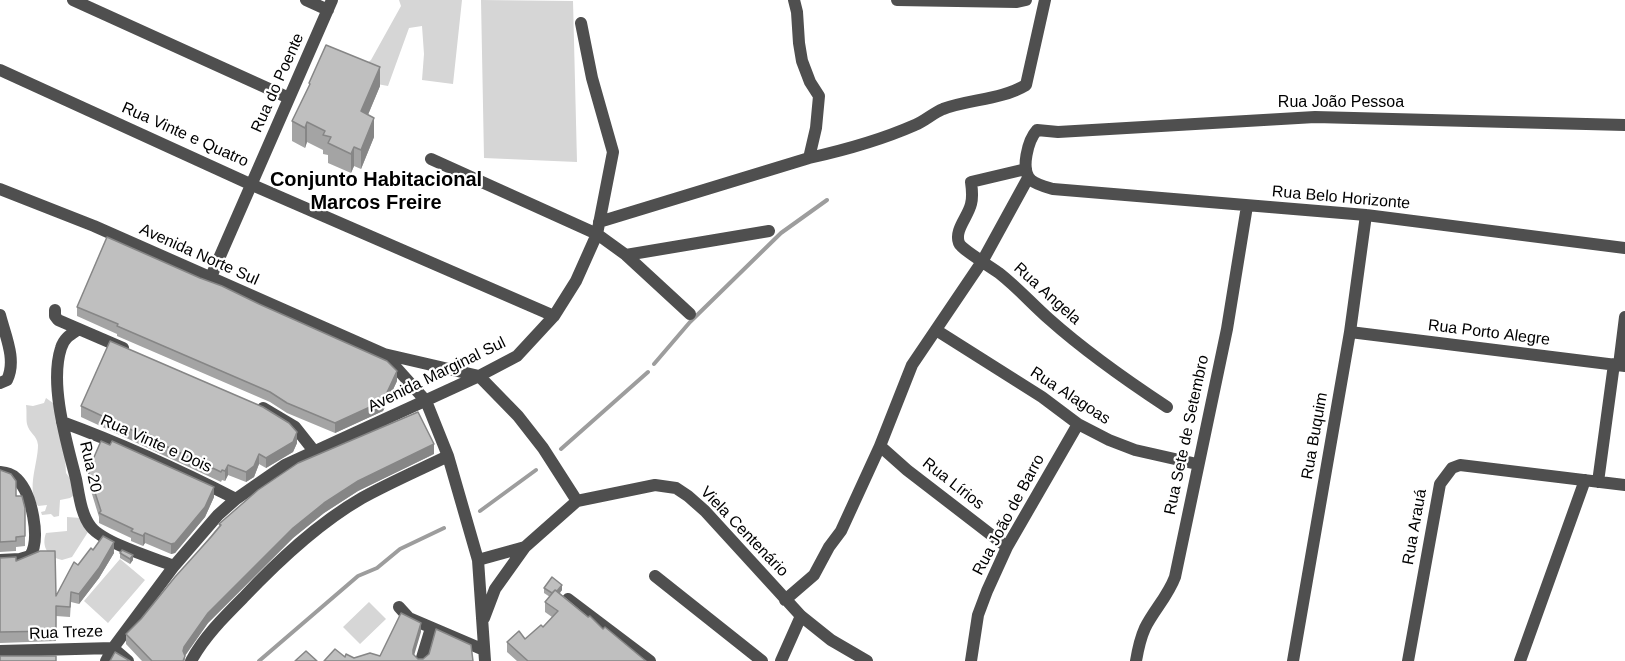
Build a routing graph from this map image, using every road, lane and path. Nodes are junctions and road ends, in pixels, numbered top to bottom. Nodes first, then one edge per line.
1 (73, 0) edge
2 (306, 0) edge
3 (794, 0) edge
4 (897, 0) edge
5 (1026, 0) edge
6 (1045, 0) edge
7 (330, 5) edge
8 (581, 23) dead end
9 (0, 70) edge
10 (289, 98) junction
11 (1625, 125) edge
12 (809, 158) junction
13 (431, 159) dead end
14 (1027, 173) junction
15 (250, 184) junction
16 (0, 189) edge
17 (1247, 206) junction
18 (1366, 215) junction
19 (598, 228) junction
20 (770, 231) dead end
21 (1625, 248) edge
22 (626, 255) junction
23 (983, 260) junction
24 (210, 279) junction
25 (55, 310) dead end
26 (690, 314) dead end
27 (0, 315) edge
28 (554, 316) junction
29 (1625, 317) edge
30 (79, 329) junction
31 (936, 330) junction
32 (1350, 332) junction
33 (131, 351) edge
34 (384, 354) junction
35 (1619, 365) edge
36 (480, 376) junction
37 (3, 382) edge
38 (426, 401) junction
39 (256, 405) edge
40 (1167, 407) dead end
41 (62, 422) junction
42 (1078, 424) junction
43 (880, 446) junction
44 (314, 451) junction
45 (448, 456) junction
46 (1197, 464) junction
47 (0, 472) edge
48 (1592, 481) junction
49 (1625, 485) edge
50 (236, 499) junction
51 (577, 501) junction
52 (525, 547) junction
53 (1007, 547) junction
54 (0, 560) edge
55 (478, 560) junction
56 (174, 566) junction
57 (655, 576) dead end
58 (568, 599) edge
59 (786, 600) junction
60 (399, 607) dead end
61 (801, 616) junction
62 (482, 621) junction
63 (431, 628) junction
64 (113, 648) junction
65 (0, 651) edge
66 (485, 658) edge
67 (106, 661) edge
68 (128, 661) edge
69 (190, 661) edge
70 (422, 661) edge
71 (650, 661) edge
72 (762, 661) edge
73 (781, 661) edge
74 (867, 661) edge
75 (971, 661) edge
76 (1136, 661) edge
77 (1293, 661) edge
78 (1408, 661) edge
79 (1520, 661) edge

1 - 10 street
2 - 7 street
3 - 12 street
4 - 5 street
6 - 12 street
7 - 10 street, Rua do Poente
8 - 19 street, Avenida Marginal Sul
9 - 15 street, Rua Vinte e Quatro
10 - 15 street, Rua do Poente
11 - 14 street, Rua João Pessoa
12 - 19 street
13 - 19 street
14 - 17 street, Rua Belo Horizonte
14 - 23 street
14 - 23 street, Rua Angela
15 - 24 street, Rua do Poente
15 - 28 street, Rua Vinte e Quatro
16 - 24 street, Avenida Norte Sul
17 - 18 street, Rua Belo Horizonte
17 - 46 street, Rua Sete de Setembro
18 - 21 street, Rua Belo Horizonte
18 - 32 street, Rua Buquim
19 - 22 street
19 - 28 street, Avenida Marginal Sul
20 - 22 street
22 - 26 street
23 - 31 street
23 - 40 street, Rua Angela
24 - 34 street, Avenida Norte Sul
25 - 30 street
27 - 37 street
28 - 36 street, Avenida Marginal Sul
29 - 35 street
30 - 33 street
30 - 41 street, Rua 20
31 - 42 street, Rua Alagoas
31 - 43 street
32 - 35 street, Rua Porto Alegre
32 - 77 street, Rua Buquim
34 - 36 street, Avenida Norte Sul
34 - 38 street, Avenida Norte Sul
35 - 48 street
36 - 38 street, Avenida Marginal Sul
36 - 51 street
38 - 44 street, Avenida Marginal Sul
38 - 45 street, Avenida Norte Sul
39 - 44 street
41 - 50 street, Rua Vinte e Dois
41 - 56 street, Rua 20
42 - 46 street, Rua Alagoas
42 - 53 street, Rua João de Barro
43 - 53 street, Rua Lírios
43 - 59 street
44 - 50 street, Avenida Marginal Sul
45 - 55 street, Avenida Norte Sul
45 - 69 street
46 - 76 street, Rua Sete de Setembro
47 - 54 street
48 - 49 street, Rua Arauá
48 - 78 street, Rua Arauá
48 - 79 street
50 - 56 street, Avenida Marginal Sul
51 - 52 street
51 - 59 street, Viela Centenário
52 - 55 street
52 - 62 street
53 - 75 street, Rua João de Barro
55 - 62 street, Avenida Norte Sul
56 - 64 street, Avenida Marginal Sul
57 - 72 street
58 - 71 street
59 - 61 street, Viela Centenário
60 - 63 street
61 - 73 street
61 - 74 street, Viela Centenário
62 - 66 street, Avenida Norte Sul
63 - 66 street
63 - 70 street
64 - 65 street, Rua Treze
64 - 67 street, Avenida Marginal Sul
64 - 68 street, Rua Treze

